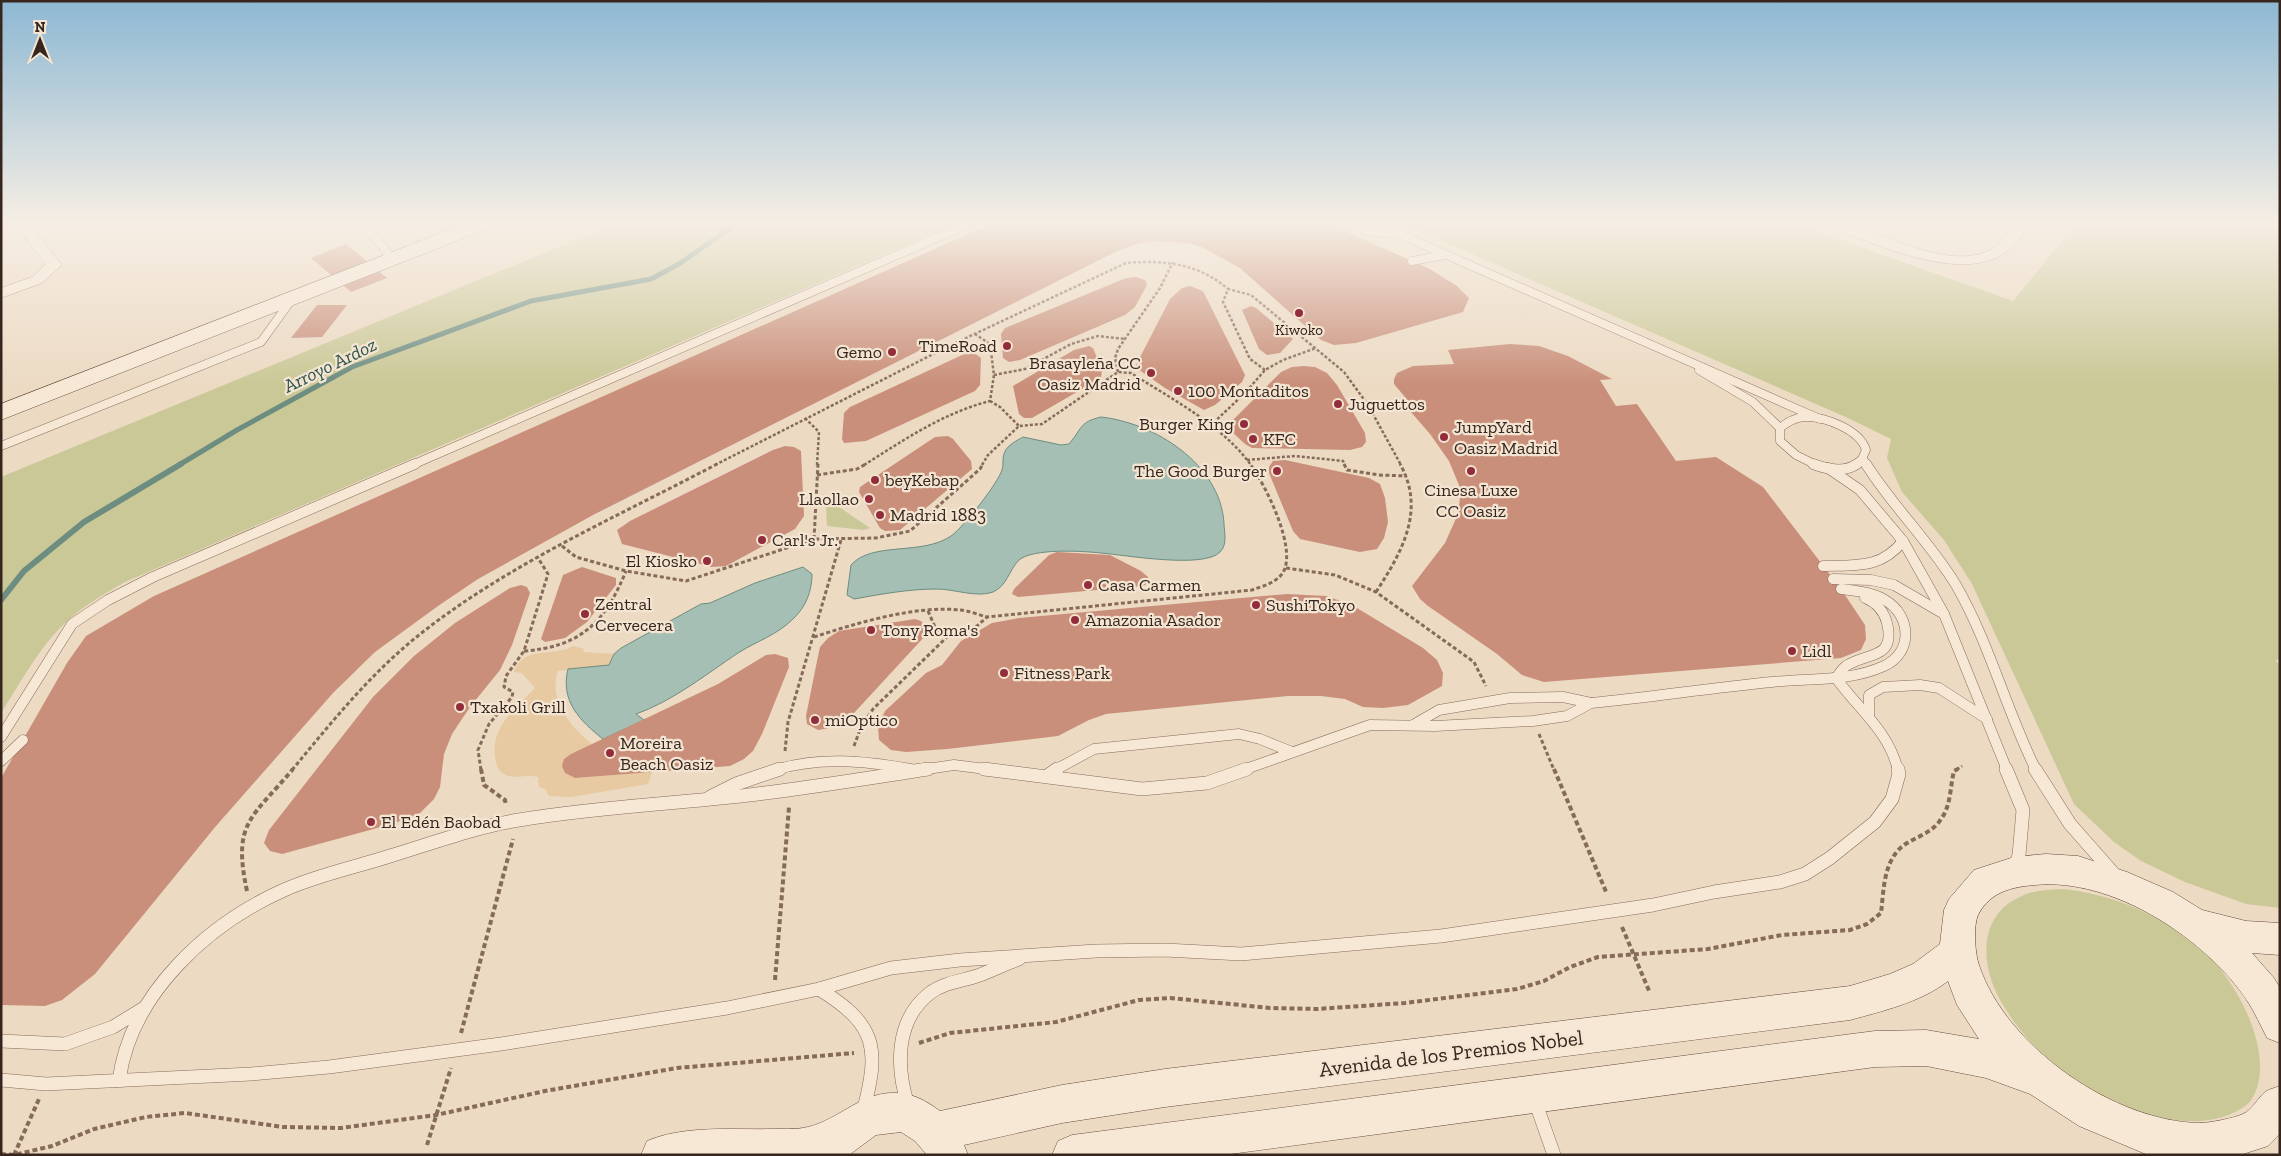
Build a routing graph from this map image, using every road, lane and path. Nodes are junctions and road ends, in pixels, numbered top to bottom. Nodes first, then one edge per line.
1 (40, 277) edge
2 (323, 277) edge
3 (339, 277) edge
4 (846, 277) edge
5 (1096, 277) edge
6 (1165, 277) edge
7 (1216, 277) edge
8 (1497, 277) edge
9 (1228, 289) junction
10 (1, 293) edge
11 (292, 299) junction
12 (975, 334) junction
13 (1125, 339) junction
14 (1316, 347) junction
15 (1686, 361) junction
16 (1265, 370) junction
17 (1118, 372) junction
18 (994, 375) junction
19 (1, 393) edge
20 (990, 400) junction
21 (1, 413) edge
22 (805, 418) junction
23 (1820, 419) junction
24 (1019, 426) junction
25 (1210, 426) junction
26 (1780, 428) junction
27 (1, 446) edge
28 (1863, 459) junction
29 (1247, 460) junction
30 (1828, 468) junction
31 (817, 475) junction
32 (1406, 476) junction
33 (814, 539) junction
34 (841, 540) junction
35 (1903, 541) junction
36 (562, 546) junction
37 (538, 558) junction
38 (1823, 566) dead end
39 (1286, 568) junction
40 (626, 571) junction
41 (1833, 579) dead end
42 (1376, 592) junction
43 (928, 611) junction
44 (1944, 614) junction
45 (987, 617) junction
46 (814, 637) junction
47 (947, 638) junction
48 (524, 651) junction
49 (1836, 678) junction
50 (1493, 700) junction
51 (1591, 703) junction
52 (1869, 715) junction
53 (1987, 719) junction
54 (1533, 721) junction
55 (1413, 725) junction
56 (1, 738) edge
57 (22, 740) dead end
58 (853, 749) dead end
59 (1292, 752) junction
60 (795, 753) dead end
61 (1, 761) edge
62 (1962, 766) dead end
63 (917, 770) junction
64 (1047, 776) junction
65 (791, 790) junction
66 (706, 799) junction
67 (518, 820) junction
68 (2014, 872) junction
69 (2127, 887) junction
70 (255, 888) dead end
71 (1615, 911) junction
72 (2193, 923) junction
73 (2280, 939) edge
74 (1957, 952) junction
75 (1633, 954) junction
76 (1029, 955) junction
77 (819, 990) junction
78 (1650, 994) dead end
79 (775, 998) junction
80 (144, 1008) junction
81 (2280, 1025) edge
82 (1, 1041) edge
83 (900, 1048) junction
84 (457, 1051) junction
85 (871, 1051) junction
86 (2042, 1079) junction
87 (1, 1080) edge
88 (120, 1080) junction
89 (1533, 1095) junction
90 (2280, 1105) edge
91 (436, 1115) junction
92 (932, 1134) edge
93 (840, 1138) edge
94 (427, 1144) dead end
95 (1174, 1148) edge
96 (2210, 1149) edge
97 (1, 1154) edge
98 (661, 1155) edge
99 (1072, 1155) edge
100 (1554, 1155) edge

1 - 10 street
2 - 19 street
3 - 11 street
4 - 56 lane
5 - 12 path
6 - 13 path
7 - 9 path
8 - 15 lane
9 - 14 path
9 - 16 path
11 - 21 street
11 - 27 lane
12 - 18 path
12 - 22 path
13 - 17 path
13 - 18 path
14 - 16 path
14 - 32 path
15 - 23 lane
15 - 26 lane
16 - 25 path
17 - 24 path
17 - 25 path
18 - 20 path
20 - 24 path
20 - 31 path
22 - 31 path
22 - 36 path
23 - 26 lane
23 - 28 lane
24 - 34 path
25 - 29 path
26 - 30 lane
28 - 30 lane
28 - 69 lane
29 - 32 path
29 - 39 path
30 - 35 lane
31 - 33 path
32 - 42 path
33 - 34 path
33 - 40 path
34 - 46 path
35 - 38 lane
35 - 44 lane
36 - 37 path
36 - 40 path
37 - 48 path
37 - 70 path
39 - 42 path
39 - 45 path
40 - 48 path
41 - 44 lane
42 - 50 path
43 - 45 path
43 - 46 path
43 - 47 path
44 - 53 lane
45 - 47 path
46 - 60 path
47 - 58 path
48 - 67 path
49 - 49 lane
49 - 51 lane
49 - 52 lane
50 - 51 lane
50 - 55 lane
51 - 54 lane
52 - 53 lane
52 - 71 lane
53 - 68 lane
54 - 55 lane
54 - 71 path
55 - 59 lane
57 - 61 lane
59 - 64 lane
59 - 64 lane
62 - 75 path
63 - 64 lane
63 - 65 lane
63 - 66 lane
65 - 66 lane
65 - 79 path
66 - 67 lane
67 - 80 lane
67 - 84 path
68 - 69 street
68 - 74 street
69 - 72 street
71 - 75 path
71 - 76 lane
72 - 73 street
72 - 81 street
74 - 86 street
74 - 92 street, Avenida de los Premios Nobel
75 - 78 path
75 - 83 path
76 - 77 lane
76 - 83 lane
77 - 79 lane
77 - 85 lane
79 - 84 lane
80 - 82 lane
80 - 88 lane
83 - 92 lane
84 - 88 lane
84 - 91 path
85 - 91 path
85 - 93 lane
86 - 89 street
86 - 96 street
87 - 88 lane
89 - 95 street
89 - 100 lane
90 - 96 street
91 - 94 path
91 - 97 path
92 - 93 street, Avenida de los Premios Nobel
93 - 98 street
95 - 99 street

